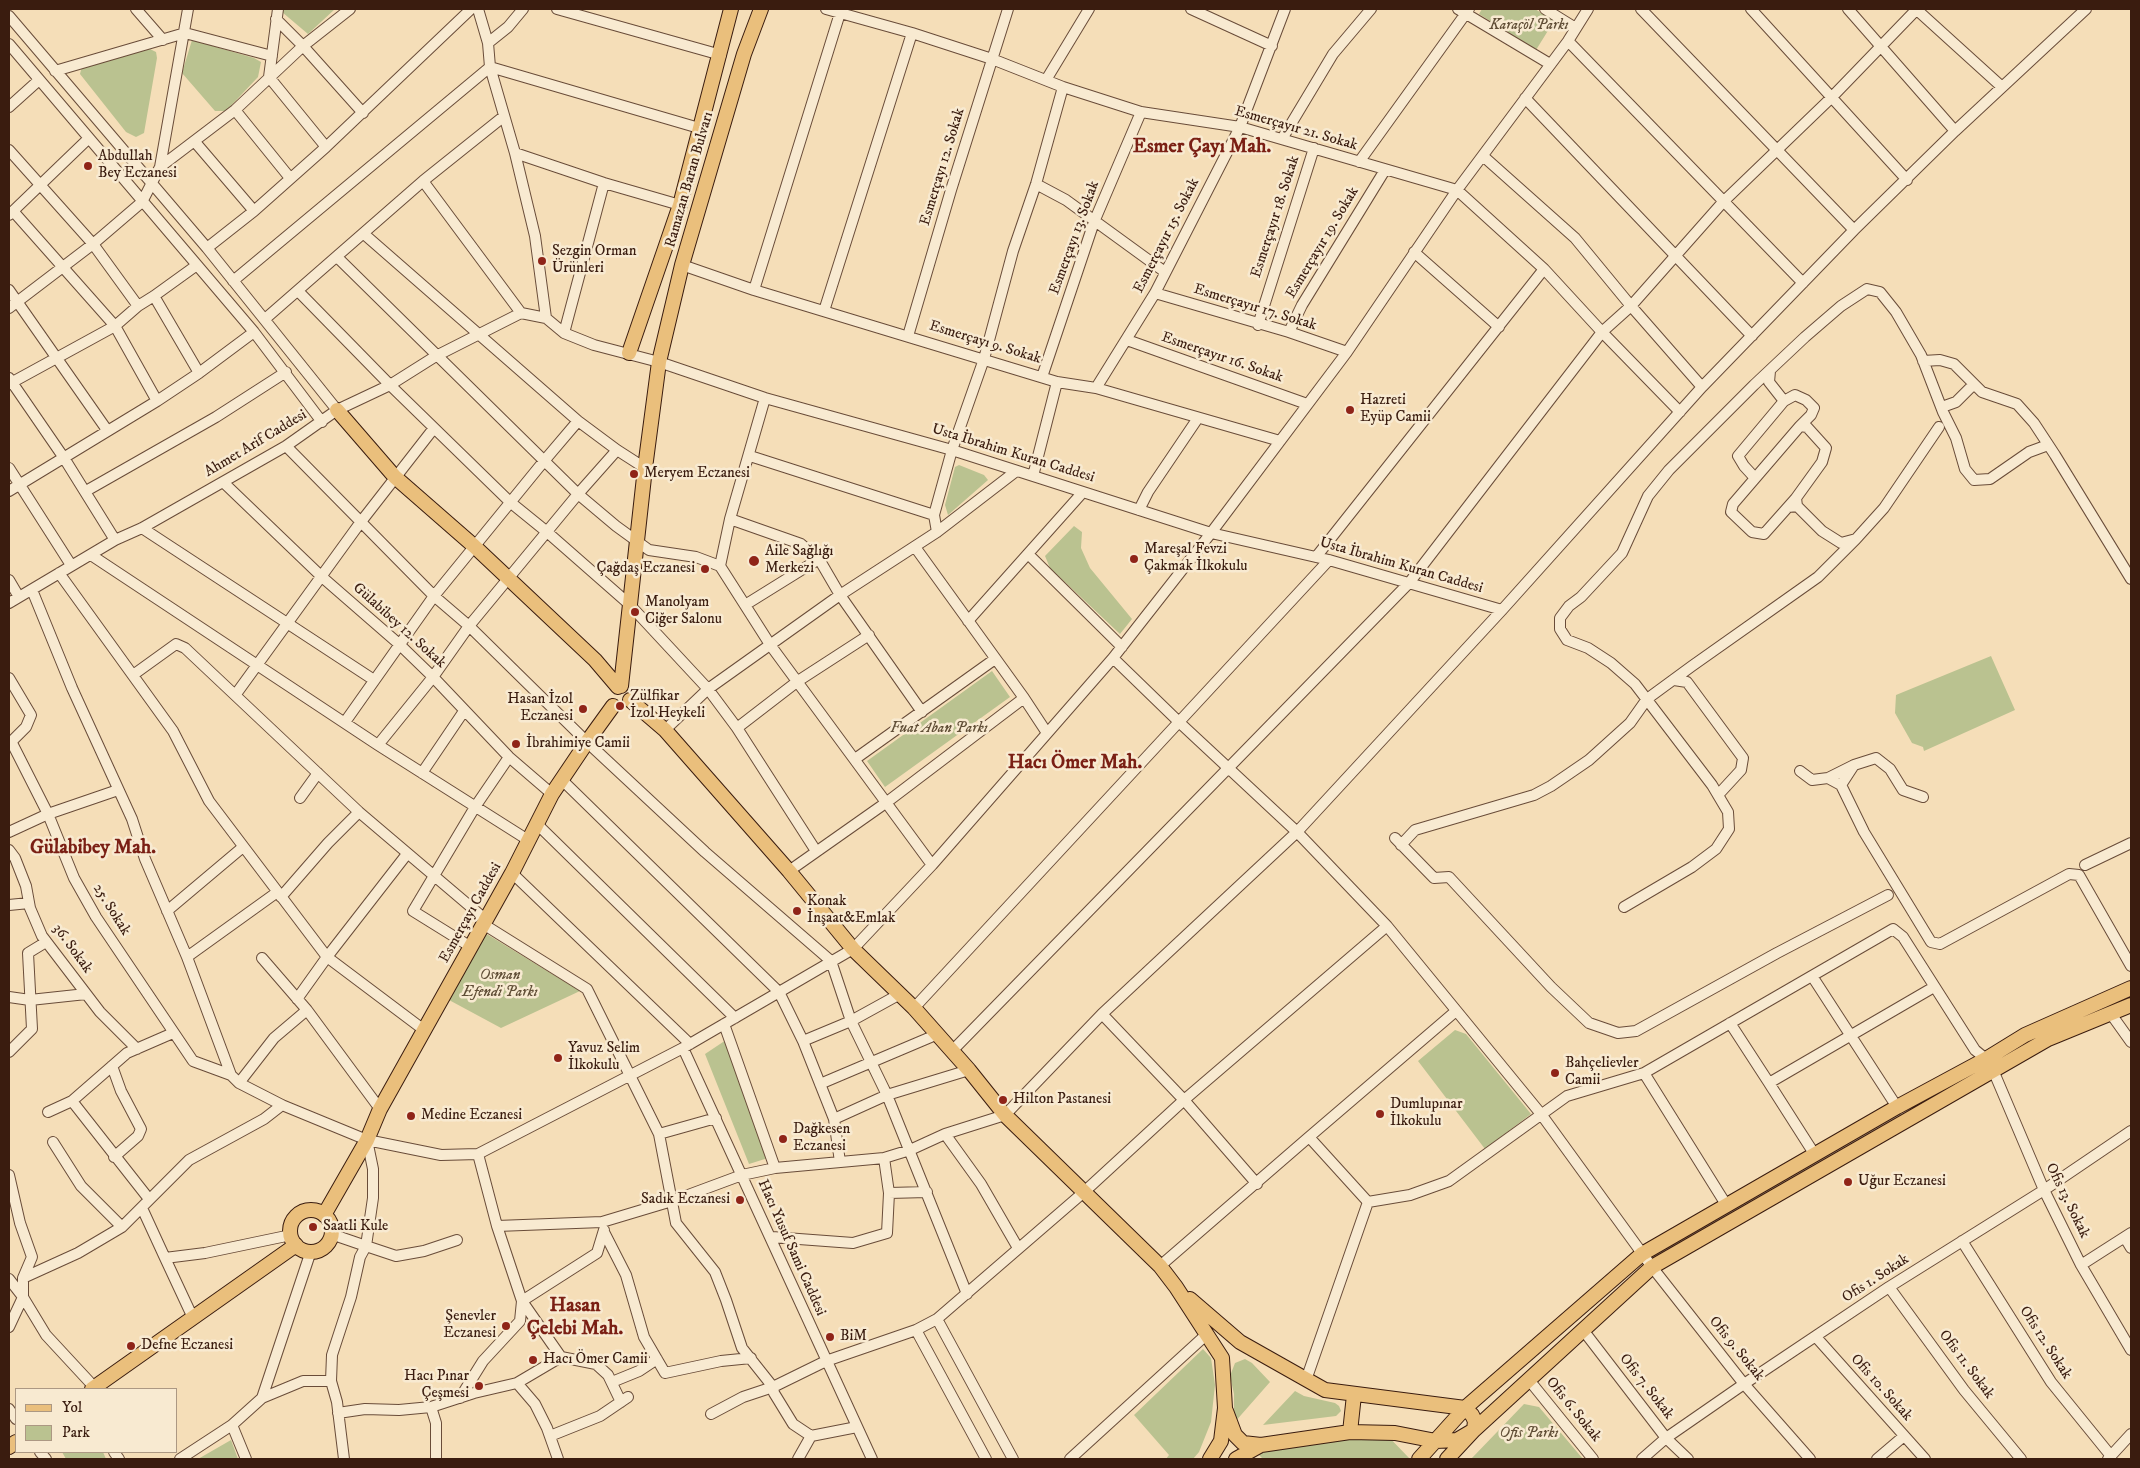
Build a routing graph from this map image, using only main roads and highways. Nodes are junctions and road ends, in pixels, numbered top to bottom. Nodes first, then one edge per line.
1 (731, 9) edge
2 (761, 9) edge
3 (630, 354) road end
4 (337, 410) road end
5 (619, 687) junction
6 (630, 700) junction
7 (613, 706) junction
8 (2131, 988) edge
9 (2131, 1005) edge
10 (1989, 1065) junction
11 (324, 1215) junction
12 (293, 1240) junction
13 (1176, 1287) junction
14 (1240, 1342) junction
15 (1222, 1358) junction
16 (94, 1388) edge
17 (1354, 1395) junction
18 (1225, 1408) junction
19 (1465, 1408) junction
20 (1474, 1430) junction
21 (1350, 1432) junction
22 (1436, 1441) junction
23 (1261, 1445) junction
24 (1210, 1459) edge
25 (1236, 1459) edge
26 (1419, 1459) edge
27 (1447, 1459) edge

1 - 3 main road, Ramazan Baran Bulvarı
2 - 5 main road, Ramazan Baran Bulvarı
4 - 5 main road
5 - 6 main road
5 - 7 main road
6 - 7 main road
6 - 13 main road
7 - 11 main road, Esmerçayı Caddesi
8 - 10 main road
9 - 10 main road
10 - 19 main road
10 - 20 main road
11 - 12 main road
11 - 12 main road
12 - 16 main road
13 - 14 main road
13 - 15 main road
14 - 15 main road
14 - 17 main road
15 - 18 main road
17 - 19 main road
17 - 21 main road
18 - 23 main road
18 - 24 main road
19 - 20 main road
19 - 22 main road
20 - 22 main road
20 - 27 main road
21 - 22 main road
21 - 23 main road
22 - 26 main road
23 - 25 main road

